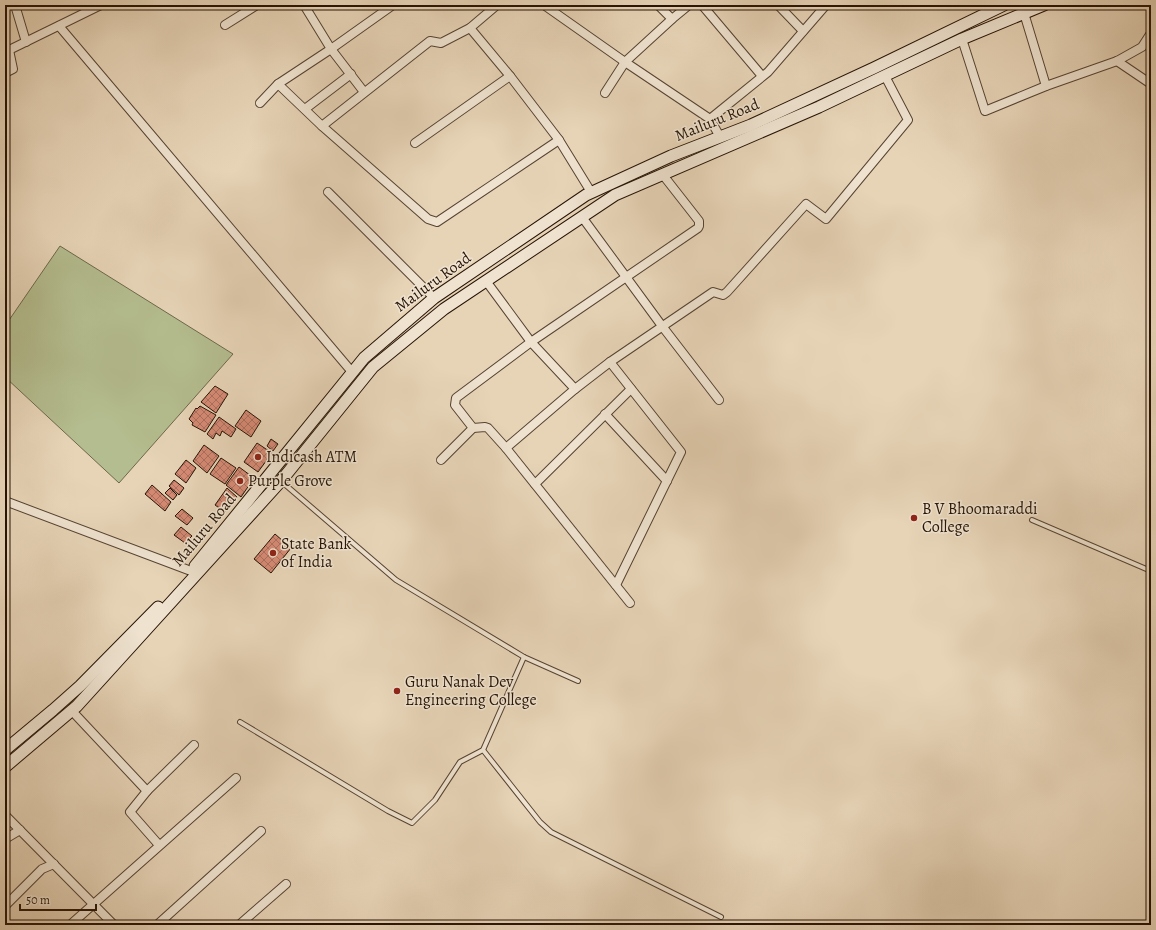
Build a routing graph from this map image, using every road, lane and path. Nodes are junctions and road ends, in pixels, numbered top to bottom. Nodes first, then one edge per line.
1 (15, 5) edge
2 (257, 5) edge
3 (393, 5) edge
4 (497, 5) edge
5 (544, 5) edge
6 (658, 5) edge
7 (689, 5) edge
8 (702, 5) edge
9 (778, 5) edge
10 (826, 5) edge
11 (1004, 5) edge
12 (1044, 5) edge
13 (97, 6) edge
14 (308, 6) edge
15 (1024, 13) junction
16 (672, 19) junction
17 (225, 25) dead end
18 (59, 26) junction
19 (470, 28) junction
20 (803, 31) junction
21 (1151, 33) edge
22 (962, 39) junction
23 (26, 42) junction
24 (331, 48) junction
25 (7, 51) edge
26 (1117, 61) junction
27 (625, 62) junction
28 (5, 74) edge
29 (350, 74) junction
30 (510, 76) junction
31 (762, 76) junction
32 (885, 76) junction
33 (278, 84) junction
34 (1151, 84) edge
35 (1046, 86) junction
36 (364, 92) junction
37 (605, 93) dead end
38 (260, 103) dead end
39 (304, 109) junction
40 (710, 119) junction
41 (322, 126) junction
42 (720, 137) junction
43 (559, 140) junction
44 (415, 143) dead end
45 (663, 175) junction
46 (328, 192) dead end
47 (591, 192) junction
48 (582, 217) junction
49 (627, 278) junction
50 (486, 281) junction
51 (434, 298) junction
52 (662, 326) junction
53 (531, 342) junction
54 (610, 362) junction
55 (352, 372) junction
56 (575, 389) junction
57 (631, 389) junction
58 (719, 400) dead end
59 (606, 414) junction
60 (473, 428) junction
61 (506, 448) junction
62 (441, 460) dead end
63 (271, 474) junction
64 (667, 481) junction
65 (281, 482) junction
66 (535, 484) junction
67 (5, 501) edge
68 (1032, 520) dead end
69 (191, 571) junction
70 (1151, 571) edge
71 (616, 585) junction
72 (630, 603) dead end
73 (524, 657) junction
74 (578, 681) dead end
75 (72, 712) junction
76 (240, 722) dead end
77 (194, 745) dead end
78 (5, 750) edge
79 (483, 750) junction
80 (5, 767) edge
81 (236, 778) dead end
82 (147, 791) junction
83 (5, 815) edge
84 (20, 830) junction
85 (261, 831) dead end
86 (5, 840) edge
87 (160, 845) junction
88 (54, 864) junction
89 (286, 884) dead end
90 (93, 904) junction
91 (5, 906) edge
92 (721, 917) dead end
93 (70, 925) edge
94 (114, 925) edge
95 (157, 925) edge
96 (240, 925) edge

1 - 23 street
2 - 17 street
3 - 24 street
4 - 19 street
5 - 27 street
6 - 16 street
7 - 16 street
8 - 31 street
9 - 20 street
10 - 20 street
11 - 42 street, Mailuru Road
12 - 15 street
13 - 18 street
14 - 24 street
15 - 22 street
15 - 35 street
16 - 27 street
18 - 23 street
18 - 55 street
19 - 30 street
19 - 36 street
20 - 31 street
21 - 26 street
22 - 32 street
22 - 35 street
23 - 25 street
24 - 29 street
24 - 33 street
25 - 28 street
26 - 34 street
26 - 35 street
27 - 37 street
27 - 40 street
29 - 36 street
29 - 39 street
30 - 43 street
30 - 44 street
31 - 40 street
32 - 45 street
32 - 52 street
33 - 38 street
33 - 39 street
36 - 41 street
39 - 41 street
40 - 42 street
41 - 43 street
42 - 47 street, Mailuru Road
43 - 47 street
45 - 48 street
45 - 49 street
46 - 51 street
47 - 51 street, Mailuru Road
48 - 49 street
48 - 50 street
49 - 52 street
49 - 53 street
50 - 53 street
50 - 65 street
51 - 55 street, Mailuru Road
52 - 54 street
52 - 58 street
53 - 56 street
53 - 60 street
54 - 56 street
54 - 57 street
55 - 63 street, Mailuru Road
56 - 61 street
57 - 59 street
57 - 64 street
59 - 64 street
59 - 66 street
60 - 61 street
60 - 62 street
61 - 66 street
63 - 65 street
63 - 69 street, Mailuru Road
64 - 71 street
65 - 73 lane
65 - 75 street
66 - 71 street
67 - 69 street
68 - 70 lane
69 - 78 street, Mailuru Road
71 - 72 street
73 - 74 lane
73 - 79 lane
75 - 80 street
75 - 82 street
76 - 79 lane
77 - 82 street
79 - 92 lane
81 - 87 street
82 - 87 street
83 - 84 street
84 - 86 street
84 - 88 street
85 - 95 street
87 - 90 street
88 - 90 street
88 - 91 street
89 - 96 street
90 - 93 street
90 - 94 street

